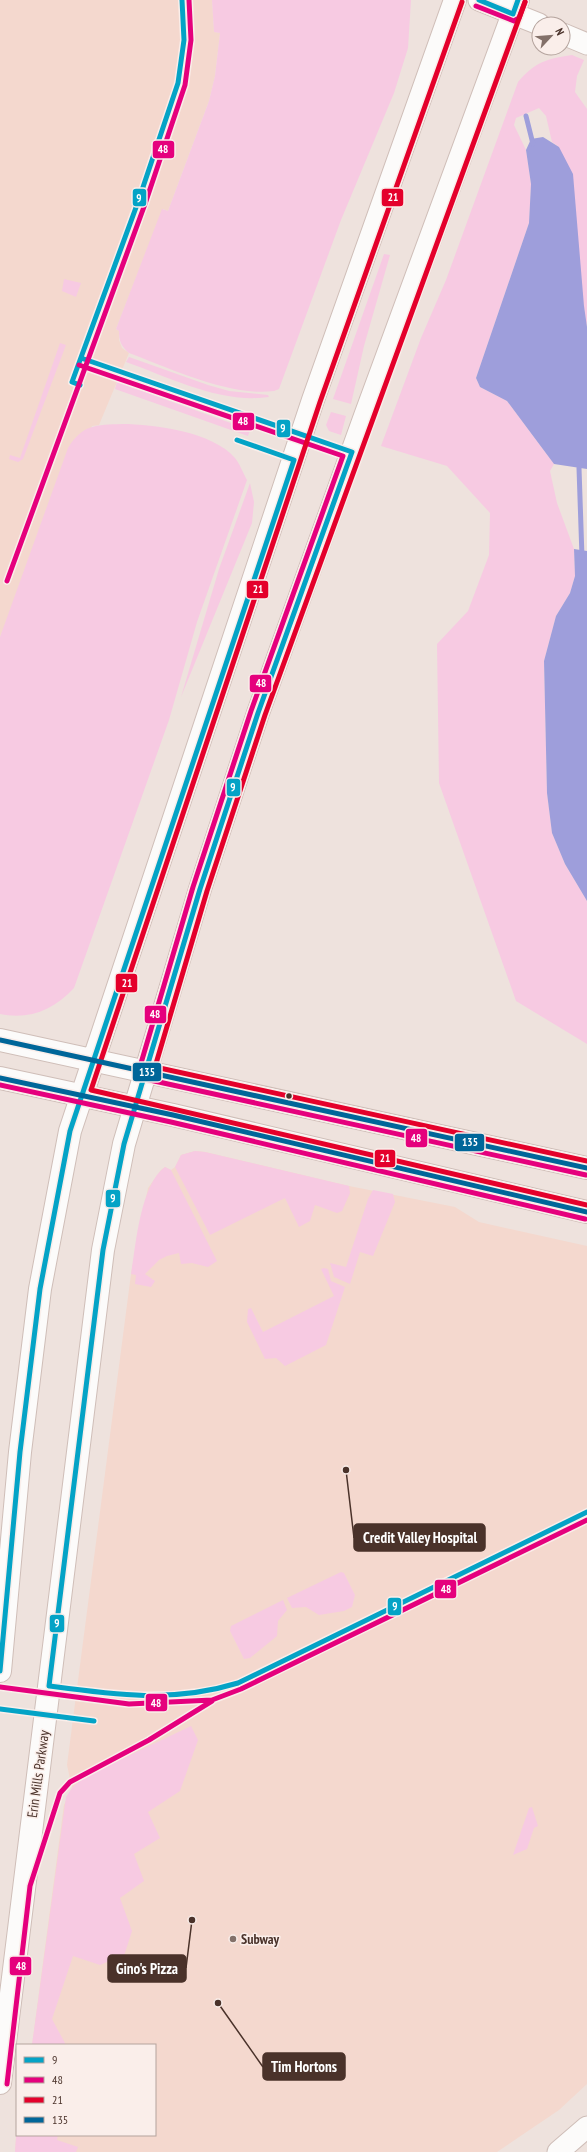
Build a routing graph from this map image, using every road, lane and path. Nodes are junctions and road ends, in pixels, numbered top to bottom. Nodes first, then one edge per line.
1 (455, 0) edge
2 (479, 0) edge
3 (516, 7) edge
4 (531, 18) edge
5 (571, 37) edge
6 (587, 44) edge
7 (0, 1040) edge
8 (94, 1061) junction
9 (146, 1072) junction
10 (0, 1078) edge
11 (82, 1095) junction
12 (135, 1107) junction
13 (587, 1168) edge
14 (587, 1212) edge
15 (0, 1671) edge
16 (0, 2083) edge
17 (587, 2127) edge
18 (558, 2152) edge

1 - 8 main road
2 - 3 street
3 - 4 street
3 - 9 main road, Erin Mills Parkway
5 - 6 street
7 - 8 main road
8 - 9 main road
8 - 11 main road
9 - 12 main road, Erin Mills Parkway
9 - 13 main road
10 - 11 main road
11 - 12 main road
11 - 15 main road
12 - 14 main road
12 - 16 main road, Erin Mills Parkway
17 - 18 street

